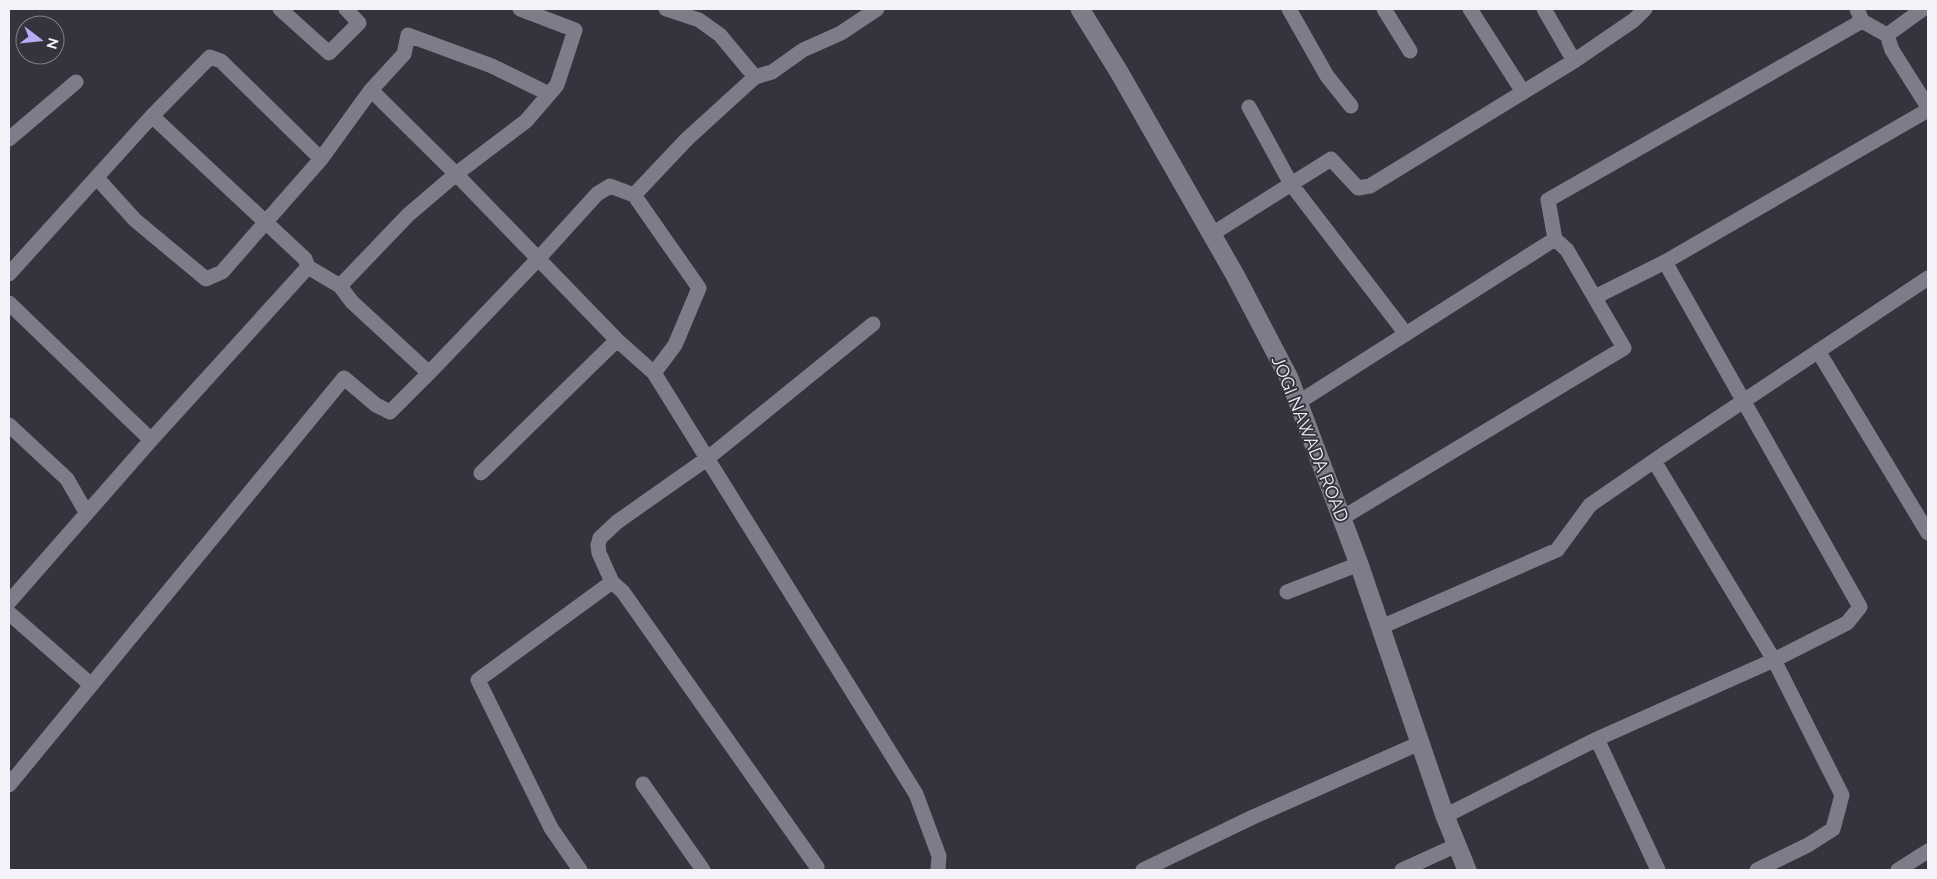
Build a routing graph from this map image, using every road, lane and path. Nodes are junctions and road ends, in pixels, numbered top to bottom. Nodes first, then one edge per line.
1 (280, 9) edge
2 (346, 9) edge
3 (520, 9) edge
4 (666, 9) edge
5 (877, 9) edge
6 (1080, 9) edge
7 (1289, 9) edge
8 (1384, 9) edge
9 (1470, 9) edge
10 (1544, 9) edge
11 (1644, 9) edge
12 (1923, 9) edge
13 (1631, 14) edge
14 (1859, 15) edge
15 (1886, 35) junction
16 (1410, 51) dead end
17 (1574, 61) junction
18 (755, 77) junction
19 (76, 82) dead end
20 (371, 90) junction
21 (1523, 92) junction
22 (549, 94) junction
23 (1350, 106) dead end
24 (1248, 107) dead end
25 (1928, 108) edge
26 (152, 116) junction
27 (9, 139) edge
28 (321, 160) junction
29 (456, 174) junction
30 (97, 178) junction
31 (1291, 184) junction
32 (634, 195) junction
33 (266, 222) junction
34 (1212, 234) junction
35 (1555, 239) junction
36 (538, 259) junction
37 (1665, 262) junction
38 (308, 267) junction
39 (9, 274) edge
40 (1928, 278) edge
41 (340, 286) junction
42 (1595, 297) junction
43 (9, 303) edge
44 (874, 324) dead end
45 (1406, 334) junction
46 (617, 340) junction
47 (1818, 351) junction
48 (654, 373) junction
49 (429, 374) junction
50 (1298, 402) junction
51 (1743, 402) junction
52 (9, 425) edge
53 (151, 440) junction
54 (708, 458) junction
55 (1654, 461) junction
56 (481, 472) dead end
57 (86, 512) junction
58 (1342, 518) junction
59 (1928, 533) edge
60 (1359, 564) junction
61 (612, 582) junction
62 (1287, 592) dead end
63 (9, 602) edge
64 (9, 613) edge
65 (1380, 627) junction
66 (1774, 660) junction
67 (90, 684) junction
68 (1597, 739) junction
69 (1420, 743) junction
70 (643, 784) dead end
71 (9, 785) edge
72 (1445, 816) junction
73 (1457, 845) junction
74 (1928, 851) edge
75 (817, 867) dead end
76 (580, 870) edge
77 (703, 870) edge
78 (938, 870) edge
79 (1143, 870) edge
80 (1402, 870) edge
81 (1467, 870) edge
82 (1658, 870) edge
83 (1756, 870) edge
84 (1898, 870) edge

1 - 2 street
3 - 22 street
4 - 18 street
5 - 18 street
6 - 34 street, JOGI NAWADA ROAD
7 - 23 street
8 - 16 street
9 - 21 street
10 - 17 street
11 - 13 street
12 - 15 street
13 - 17 street
14 - 15 street
14 - 35 street
15 - 25 street
17 - 21 street
18 - 32 street
19 - 27 street
20 - 22 street
20 - 28 street
20 - 29 street
21 - 31 street
22 - 29 street
24 - 31 street
25 - 37 street
26 - 28 street
26 - 30 street
26 - 33 street
28 - 33 street
29 - 36 street
29 - 41 street
30 - 33 street
30 - 39 street
31 - 34 street
31 - 45 street
32 - 36 street
32 - 48 street
33 - 38 street
34 - 50 street, JOGI NAWADA ROAD
35 - 42 street
35 - 45 street
36 - 46 street
36 - 49 street
37 - 42 street
37 - 51 street
38 - 41 street
38 - 53 street
40 - 47 street
41 - 49 street
42 - 58 street
43 - 53 street
44 - 54 street
45 - 50 street
46 - 48 street
46 - 56 street
47 - 51 street
47 - 59 street
48 - 54 street
49 - 67 street
50 - 58 street, JOGI NAWADA ROAD
51 - 55 street
51 - 66 street
52 - 57 street
53 - 57 street
54 - 61 street
54 - 78 street
55 - 65 street
55 - 66 street
57 - 63 street
58 - 60 street, JOGI NAWADA ROAD
60 - 62 street
60 - 65 street, JOGI NAWADA ROAD
61 - 75 street
61 - 76 street
64 - 67 street
65 - 69 street, JOGI NAWADA ROAD
66 - 68 street
66 - 83 street
67 - 71 street
68 - 72 street
68 - 82 street
69 - 72 street, JOGI NAWADA ROAD
69 - 79 street
70 - 77 street
72 - 73 street, JOGI NAWADA ROAD
73 - 80 street
73 - 81 street, JOGI NAWADA ROAD
74 - 84 street

